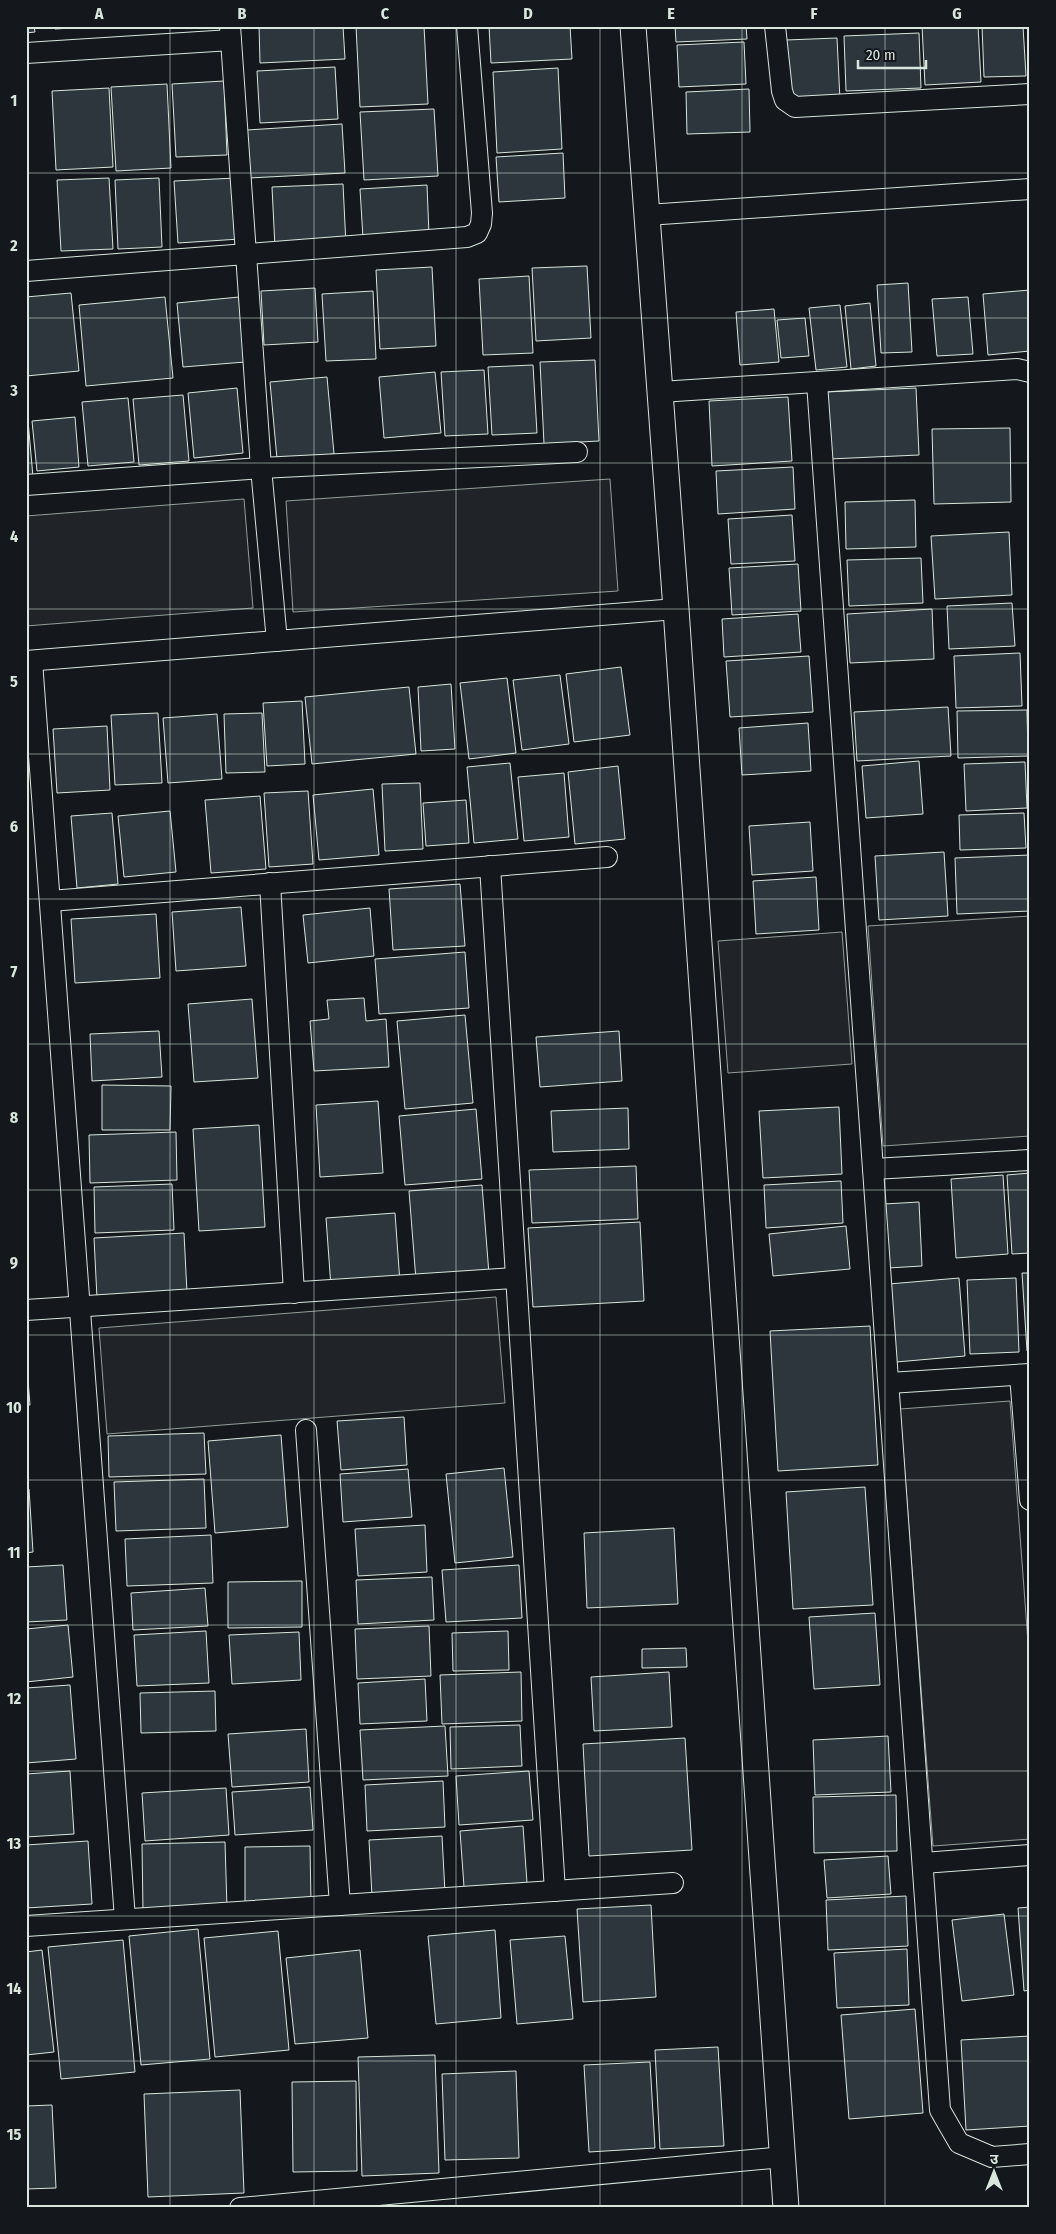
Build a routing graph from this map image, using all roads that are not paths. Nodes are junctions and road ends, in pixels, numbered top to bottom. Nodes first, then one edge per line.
1 (467, 26) edge
2 (633, 26) edge
3 (775, 26) edge
4 (231, 33) edge
5 (26, 53) edge
6 (1030, 94) edge
7 (1030, 190) edge
8 (647, 215) junction
9 (247, 255) junction
10 (26, 270) edge
11 (1030, 372) edge
12 (817, 383) junction
13 (660, 392) junction
14 (577, 452) dead end
15 (261, 468) junction
16 (26, 485) edge
17 (676, 609) junction
18 (277, 641) junction
19 (29, 661) edge
20 (607, 857) dead end
21 (490, 866) junction
22 (270, 883) junction
23 (50, 900) junction
24 (1030, 1160) edge
25 (873, 1169) junction
26 (516, 1278) junction
27 (294, 1293) junction
28 (80, 1306) junction
29 (26, 1310) edge
30 (1025, 1375) edge
31 (888, 1383) junction
32 (306, 1430) dead end
33 (1030, 1500) edge
34 (1030, 1855) edge
35 (923, 1863) junction
36 (673, 1883) dead end
37 (555, 1891) junction
38 (340, 1905) junction
39 (125, 1919) junction
40 (26, 1926) edge
41 (1030, 2154) edge
42 (783, 2157) junction
43 (240, 2208) edge
44 (786, 2208) edge

1 - 9 street
2 - 8 street
3 - 6 street
4 - 5 street
4 - 9 street
7 - 8 street
8 - 13 street
9 - 10 street
9 - 15 street
11 - 12 street
12 - 13 street
12 - 25 street
13 - 17 street
14 - 15 street
15 - 16 street
15 - 18 street
17 - 18 street
17 - 42 street
18 - 19 street
19 - 23 street
20 - 21 street
21 - 22 street
21 - 26 street
22 - 23 street
22 - 27 street
23 - 28 street
24 - 25 street
25 - 31 street
26 - 27 street
26 - 37 street
27 - 28 street
28 - 29 street
28 - 39 street
30 - 31 street
30 - 33 street
31 - 35 street
32 - 38 street
34 - 35 street
35 - 41 street
36 - 37 street
37 - 38 street
38 - 39 street
39 - 40 street
42 - 43 street
42 - 44 street

